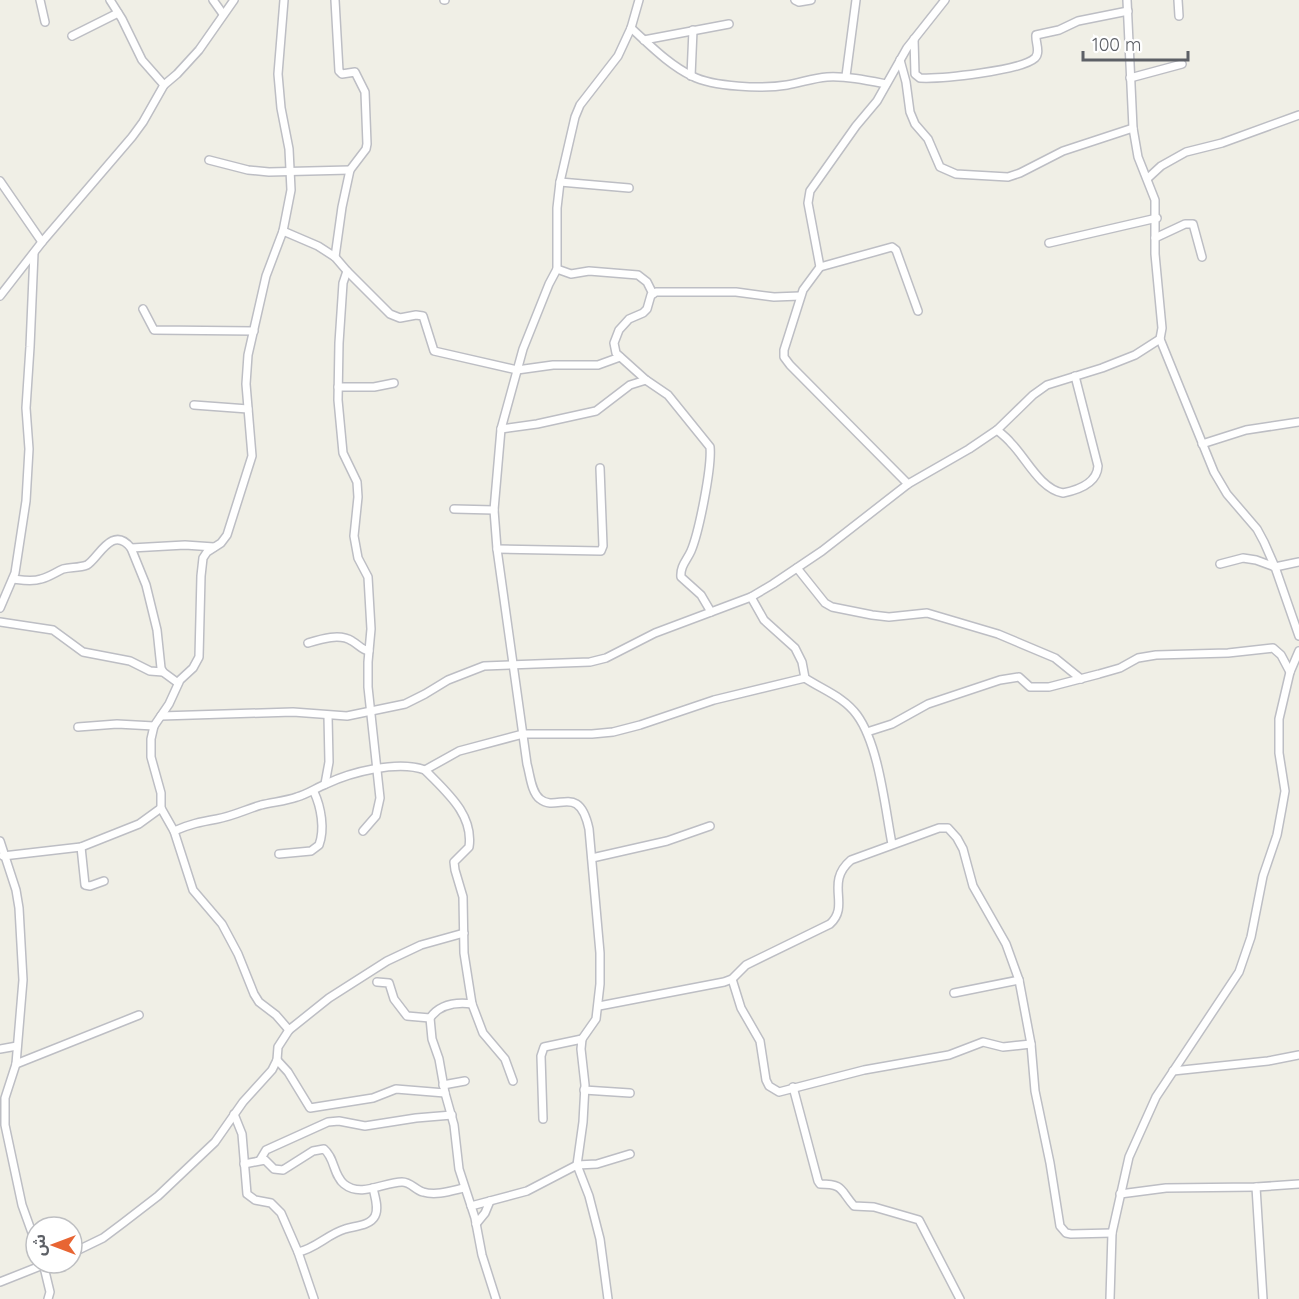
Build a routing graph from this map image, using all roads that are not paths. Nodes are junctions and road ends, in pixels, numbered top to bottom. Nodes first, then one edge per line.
1 (40, 0) edge
2 (110, 0) edge
3 (213, 0) edge
4 (234, 0) edge
5 (284, 0) edge
6 (335, 0) edge
7 (639, 0) edge
8 (795, 0) edge
9 (811, 0) edge
10 (856, 0) edge
11 (945, 0) edge
12 (1127, 0) edge
13 (1178, 0) edge
14 (1128, 11) junction
15 (118, 13) junction
16 (223, 15) junction
17 (1179, 16) dead end
18 (45, 22) dead end
19 (729, 24) dead end
20 (631, 28) junction
21 (693, 30) junction
22 (72, 36) dead end
23 (914, 39) junction
24 (644, 40) junction
25 (900, 60) junction
26 (1182, 64) dead end
27 (691, 76) junction
28 (846, 76) junction
29 (1130, 78) junction
30 (886, 84) junction
31 (164, 85) junction
32 (1299, 115) edge
33 (1133, 128) junction
34 (209, 160) dead end
35 (350, 170) junction
36 (291, 172) junction
37 (1148, 178) junction
38 (0, 182) edge
39 (560, 182) junction
40 (629, 188) dead end
41 (1156, 218) junction
42 (283, 231) junction
43 (1155, 238) junction
44 (42, 242) junction
45 (1049, 243) dead end
46 (34, 253) junction
47 (335, 257) junction
48 (1202, 257) dead end
49 (820, 267) junction
50 (557, 269) junction
51 (347, 271) junction
52 (653, 294) junction
53 (0, 296) edge
54 (800, 296) junction
55 (143, 309) dead end
56 (918, 311) dead end
57 (254, 331) junction
58 (1160, 339) junction
59 (620, 357) junction
60 (517, 370) junction
61 (1075, 376) junction
62 (646, 380) junction
63 (394, 383) dead end
64 (338, 387) junction
65 (194, 405) dead end
66 (248, 409) junction
67 (1299, 422) edge
68 (501, 429) junction
69 (997, 430) junction
70 (1202, 444) junction
71 (600, 468) dead end
72 (908, 484) junction
73 (454, 509) dead end
74 (494, 510) junction
75 (214, 547) junction
76 (131, 548) junction
77 (497, 549) junction
78 (1299, 562) edge
79 (1220, 564) dead end
80 (1275, 567) junction
81 (797, 568) junction
82 (13, 579) junction
83 (751, 597) junction
84 (0, 608) edge
85 (711, 612) junction
86 (0, 622) edge
87 (1299, 636) edge
88 (308, 643) dead end
89 (369, 651) junction
90 (1299, 651) edge
91 (514, 665) junction
92 (163, 672) junction
93 (1290, 672) junction
94 (805, 678) junction
95 (1081, 679) junction
96 (178, 683) junction
97 (370, 711) junction
98 (161, 716) junction
99 (328, 716) junction
100 (154, 726) junction
101 (78, 727) dead end
102 (867, 732) junction
103 (523, 734) junction
104 (378, 770) junction
105 (425, 770) junction
106 (325, 784) junction
107 (314, 792) junction
108 (161, 808) junction
109 (710, 826) dead end
110 (174, 831) junction
111 (363, 831) dead end
112 (0, 841) edge
113 (892, 844) junction
114 (81, 847) junction
115 (279, 854) dead end
116 (2, 856) edge
117 (592, 858) junction
118 (104, 881) dead end
119 (464, 933) junction
120 (732, 979) junction
121 (1019, 980) junction
122 (377, 982) dead end
123 (954, 993) dead end
124 (472, 1004) junction
125 (599, 1006) junction
126 (139, 1015) dead end
127 (430, 1018) junction
128 (289, 1030) junction
129 (582, 1039) junction
130 (1031, 1044) junction
131 (17, 1046) junction
132 (0, 1049) edge
133 (1299, 1054) edge
134 (277, 1060) junction
135 (16, 1064) junction
136 (1173, 1071) junction
137 (465, 1081) dead end
138 (513, 1081) dead end
139 (793, 1088) junction
140 (444, 1089) junction
141 (584, 1090) junction
142 (630, 1093) dead end
143 (2, 1111) edge
144 (234, 1114) junction
145 (452, 1115) junction
146 (543, 1119) dead end
147 (630, 1154) dead end
148 (260, 1160) junction
149 (244, 1164) junction
150 (577, 1165) junction
151 (1299, 1184) edge
152 (1256, 1187) junction
153 (373, 1188) junction
154 (464, 1188) junction
155 (1120, 1194) junction
156 (490, 1201) junction
157 (471, 1206) junction
158 (26, 1215) edge
159 (476, 1224) junction
160 (1112, 1233) junction
161 (84, 1247) edge
162 (298, 1252) junction
163 (24, 1272) edge
164 (47, 1275) edge
165 (0, 1282) edge
166 (48, 1299) edge
167 (314, 1299) edge
168 (496, 1299) edge
169 (608, 1299) edge
170 (960, 1299) edge
171 (1110, 1299) edge
172 (1263, 1299) edge

1 - 18 street
2 - 15 street
3 - 16 street
4 - 16 street
5 - 36 street
6 - 35 street
7 - 20 street
8 - 9 street
10 - 28 street
11 - 23 street
12 - 14 street
13 - 17 street
14 - 23 street
14 - 29 street
15 - 22 street
15 - 31 street
16 - 31 street
19 - 21 street
20 - 24 street
20 - 39 street
21 - 24 street
21 - 27 street
23 - 25 street
24 - 27 street
25 - 30 street
25 - 33 street
26 - 29 street
27 - 28 street
28 - 30 street
29 - 33 street
30 - 49 street
31 - 44 street
32 - 37 street
33 - 37 street
34 - 36 street
35 - 36 street
35 - 47 street
36 - 42 street
37 - 41 street
38 - 44 street
39 - 40 street
39 - 50 street
41 - 43 street
41 - 45 street
42 - 47 street
42 - 57 street
43 - 48 street
43 - 58 street
44 - 46 street
46 - 53 street
46 - 82 street
47 - 51 street
49 - 54 street
49 - 56 street
50 - 52 street
50 - 60 street
51 - 60 street
51 - 64 street
52 - 54 street
52 - 59 street
54 - 72 street
55 - 57 street
57 - 66 street
58 - 61 street
58 - 70 street
59 - 60 street
59 - 62 street
60 - 68 street
61 - 69 street
61 - 69 street
62 - 68 street
62 - 85 street
63 - 64 street
64 - 89 street
65 - 66 street
66 - 75 street
67 - 70 street
68 - 74 street
69 - 72 street
70 - 80 street
71 - 77 street
72 - 81 street
73 - 74 street
74 - 77 street
75 - 76 street
75 - 96 street
76 - 82 street
76 - 92 street
77 - 91 street
78 - 80 street
79 - 80 street
80 - 87 street
81 - 83 street
81 - 95 street
82 - 84 street
83 - 85 street
83 - 94 street
85 - 91 street
86 - 92 street
88 - 89 street
89 - 97 street
90 - 93 street
91 - 97 street
91 - 103 street
92 - 96 street
93 - 95 street
93 - 136 street
94 - 102 street
94 - 103 street
95 - 102 street
96 - 98 street
97 - 99 street
97 - 104 street
98 - 99 street
98 - 100 street
99 - 106 street
100 - 101 street
100 - 108 street
102 - 113 street
103 - 105 street
103 - 117 street
104 - 105 street
104 - 106 street
104 - 111 street
105 - 119 street
106 - 107 street
107 - 110 street
107 - 115 street
108 - 110 street
108 - 114 street
109 - 117 street
110 - 128 street
112 - 116 street
113 - 120 street
113 - 121 street
114 - 116 street
114 - 118 street
116 - 131 street
117 - 125 street
119 - 124 street
119 - 128 street
120 - 125 street
120 - 139 street
121 - 123 street
121 - 130 street
122 - 127 street
124 - 127 street
124 - 138 street
125 - 129 street
126 - 135 street
127 - 140 street
128 - 134 street
129 - 141 street
129 - 146 street
130 - 139 street
130 - 160 street
131 - 132 street
131 - 135 street
133 - 136 street
134 - 140 street
134 - 144 street
135 - 143 street
136 - 155 street
137 - 140 street
139 - 170 street
140 - 145 street
141 - 142 street
141 - 150 street
143 - 158 street
144 - 149 street
144 - 161 street
145 - 148 street
145 - 154 street
147 - 150 street
148 - 149 street
148 - 153 street
149 - 162 street
150 - 156 street
150 - 169 street
151 - 152 street
152 - 155 street
152 - 172 street
153 - 154 street
153 - 162 street
154 - 157 street
155 - 160 street
156 - 157 street
156 - 159 street
157 - 159 street
159 - 168 street
160 - 171 street
162 - 167 street
163 - 165 street
164 - 166 street

